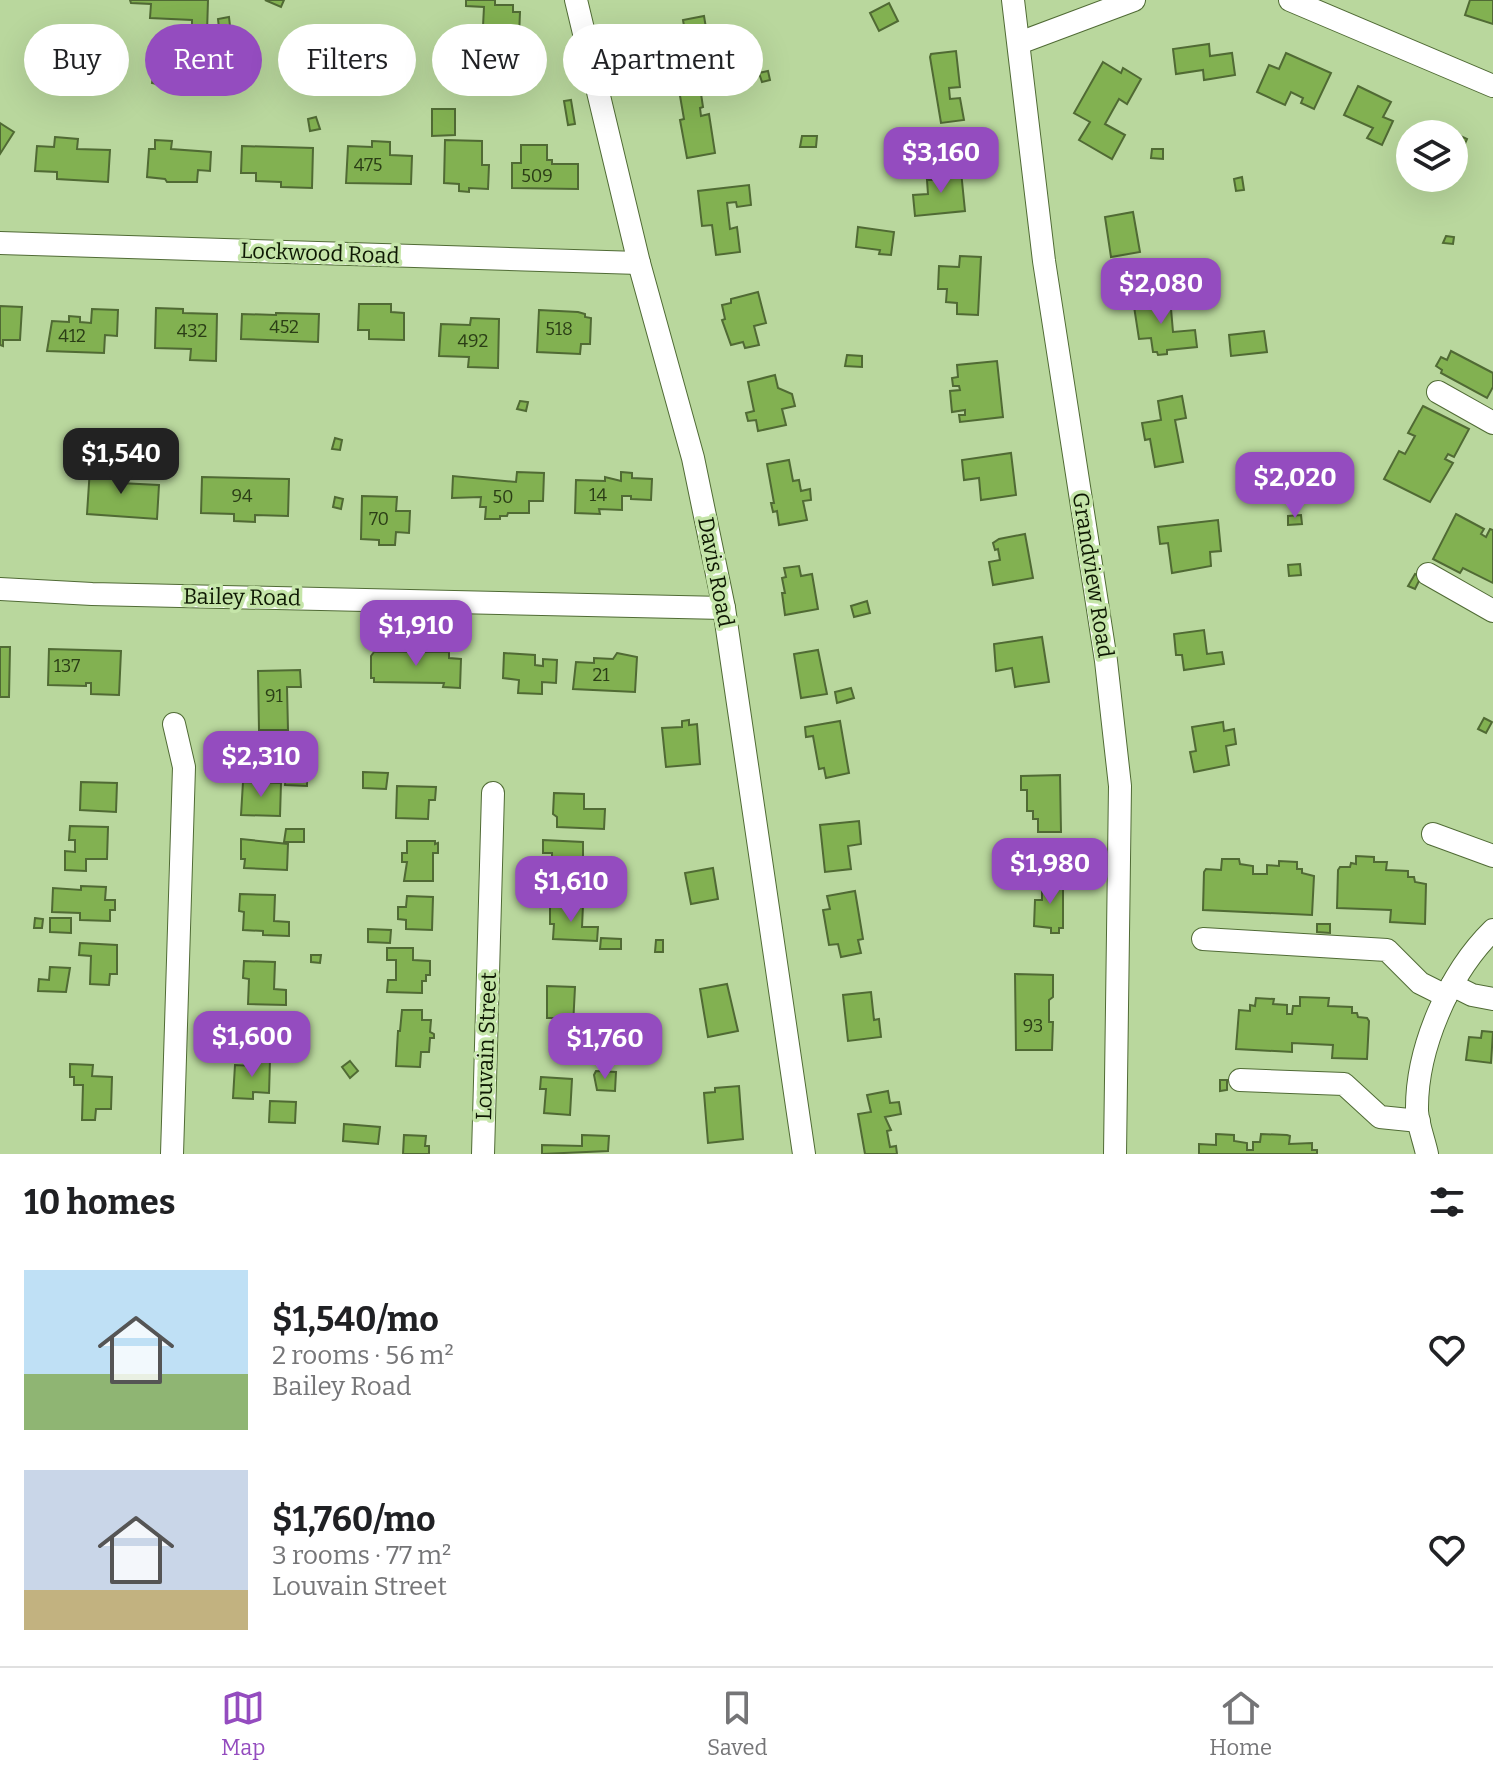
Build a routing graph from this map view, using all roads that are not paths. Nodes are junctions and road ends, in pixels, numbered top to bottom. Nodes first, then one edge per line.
1 (576, 0) edge
2 (1013, 0) edge
3 (1134, 0) edge
4 (1290, 0) edge
5 (1019, 43) junction
6 (1493, 86) edge
7 (0, 243) edge
8 (639, 263) junction
9 (1438, 392) dead end
10 (1493, 423) edge
11 (1428, 574) dead end
12 (0, 589) edge
13 (724, 608) junction
14 (1493, 611) edge
15 (174, 724) dead end
16 (493, 793) dead end
17 (1433, 834) dead end
18 (1493, 856) edge
19 (1493, 930) edge
20 (1203, 939) dead end
21 (1449, 990) junction
22 (1493, 999) edge
23 (1240, 1080) dead end
24 (1419, 1121) junction
25 (172, 1154) edge
26 (483, 1154) edge
27 (804, 1154) edge
28 (1115, 1154) edge
29 (1427, 1154) edge

1 - 8 street, Davis Road
2 - 5 street, Grandview Road
3 - 5 street
4 - 6 street
5 - 28 street, Grandview Road
7 - 8 street, Lockwood Road
8 - 13 street, Davis Road
9 - 10 street
11 - 14 street
12 - 13 street, Bailey Road
13 - 27 street, Davis Road
15 - 25 street
16 - 26 street, Louvain Street
17 - 18 street
19 - 21 street
20 - 21 street
21 - 22 street
21 - 24 street
23 - 24 street
24 - 29 street

